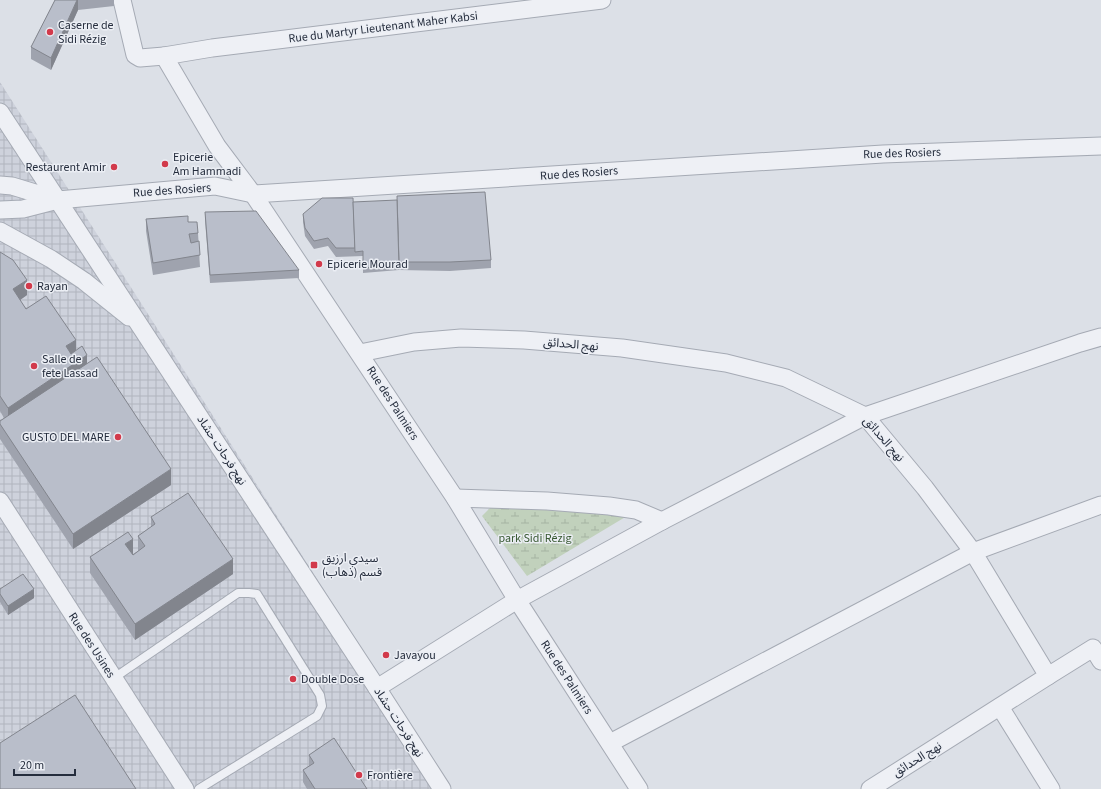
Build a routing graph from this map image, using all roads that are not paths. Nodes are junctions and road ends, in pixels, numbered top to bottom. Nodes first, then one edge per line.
1 (122, 0) edge
2 (602, 0) edge
3 (164, 56) junction
4 (0, 112) edge
5 (1101, 146) edge
6 (0, 185) edge
7 (253, 194) junction
8 (58, 200) junction
9 (0, 210) edge
10 (0, 231) edge
11 (142, 328) junction
12 (1101, 337) edge
13 (360, 353) junction
14 (865, 416) junction
15 (455, 498) junction
16 (0, 501) edge
17 (1101, 505) edge
18 (662, 521) junction
19 (973, 552) junction
20 (517, 600) junction
21 (1098, 651) edge
22 (1048, 676) junction
23 (114, 678) junction
24 (377, 688) junction
25 (1000, 707) junction
26 (610, 743) junction
27 (185, 789) edge
28 (199, 789) edge
29 (442, 789) edge
30 (639, 789) edge
31 (870, 789) edge
32 (1051, 789) edge

1 - 3 street
2 - 3 street, Rue du Martyr Lieutenant Maher Kabsi
3 - 7 street, Rue des Palmiers
4 - 8 street, نهج فرحات حشاد
5 - 7 street, Rue des Rosiers
6 - 8 street
7 - 8 street, Rue des Rosiers
7 - 13 street, Rue des Palmiers
8 - 9 street
8 - 11 street, نهج فرحات حشاد
10 - 11 street
11 - 24 street, نهج فرحات حشاد
12 - 14 street
13 - 14 street, نهج الحدائق
13 - 15 street, Rue des Palmiers
14 - 18 street
14 - 19 street, نهج الحدائق
15 - 18 street
15 - 20 street, Rue des Palmiers
16 - 23 street, Rue des Usines
17 - 19 street
18 - 20 street
19 - 22 street, نهج الحدائق
19 - 26 street
20 - 24 street
20 - 26 street, Rue des Palmiers
21 - 22 street
22 - 25 street, نهج الحدائق
23 - 27 street, Rue des Usines
23 - 28 lane
24 - 29 street, نهج فرحات حشاد
25 - 31 street, نهج الحدائق
25 - 32 street
26 - 30 street, Rue des Palmiers

